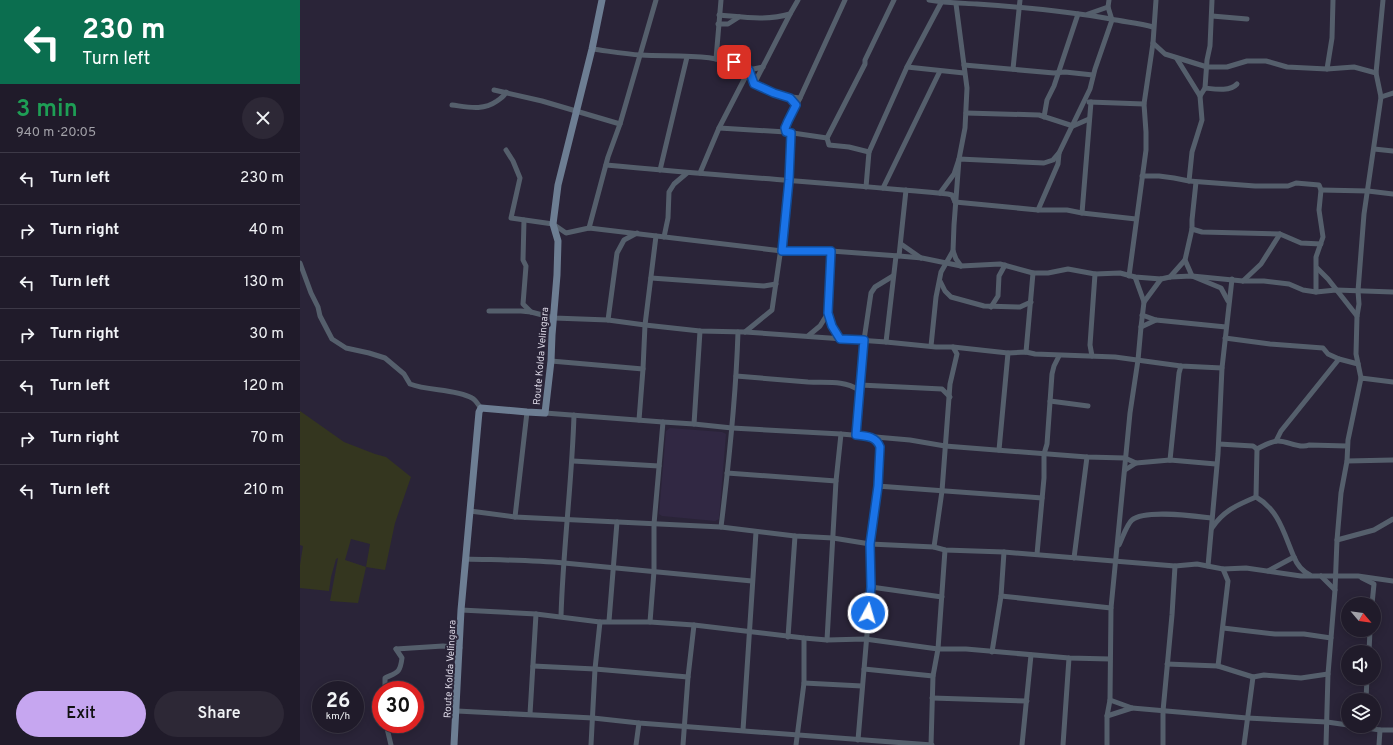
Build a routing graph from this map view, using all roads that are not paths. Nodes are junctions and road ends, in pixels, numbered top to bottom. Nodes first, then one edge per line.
1 (602, 0) edge
2 (656, 0) edge
3 (721, 0) edge
4 (798, 0) edge
5 (845, 0) edge
6 (894, 0) edge
7 (929, 0) edge
8 (1020, 0) edge
9 (1109, 0) edge
10 (1156, 0) edge
11 (1212, 0) edge
12 (1333, 0) edge
13 (1383, 0) edge
14 (953, 2) edge
15 (941, 3) junction
16 (1018, 8) junction
17 (1108, 8) junction
18 (790, 14) junction
19 (1078, 14) junction
20 (1088, 14) junction
21 (719, 15) junction
22 (1212, 16) junction
23 (739, 17) junction
24 (1247, 19) dead end
25 (1112, 20) junction
26 (718, 24) junction
27 (1153, 27) junction
28 (1153, 43) junction
29 (592, 49) junction
30 (639, 55) junction
31 (687, 57) junction
32 (716, 59) junction
33 (1177, 59) junction
34 (964, 65) junction
35 (763, 67) junction
36 (907, 67) junction
37 (1207, 67) junction
38 (1013, 69) junction
39 (1327, 69) junction
40 (749, 70) junction
41 (940, 71) junction
42 (1058, 72) junction
43 (964, 73) junction
44 (1376, 73) junction
45 (1093, 75) junction
46 (754, 84) junction
47 (1236, 84) dead end
48 (1205, 88) junction
49 (494, 90) dead end
50 (506, 92) junction
51 (1393, 93) edge
52 (1200, 96) junction
53 (1381, 97) junction
54 (790, 98) junction
55 (800, 98) junction
56 (1084, 102) junction
57 (1090, 102) junction
58 (1144, 104) junction
59 (452, 105) dead end
60 (796, 105) junction
61 (577, 112) junction
62 (966, 113) junction
63 (1044, 117) junction
64 (1089, 119) junction
65 (620, 124) junction
66 (1072, 126) junction
67 (719, 128) junction
68 (789, 133) junction
69 (827, 138) junction
70 (1374, 149) junction
71 (506, 150) dead end
72 (1393, 151) edge
73 (869, 152) junction
74 (1059, 153) junction
75 (959, 159) junction
76 (1053, 160) junction
77 (1058, 164) junction
78 (606, 165) junction
79 (660, 170) junction
80 (687, 173) junction
81 (700, 173) junction
82 (1142, 176) junction
83 (789, 180) junction
84 (1189, 181) junction
85 (1196, 182) junction
86 (866, 187) junction
87 (883, 188) junction
88 (906, 190) junction
89 (1321, 190) junction
90 (1368, 191) junction
91 (940, 193) junction
92 (1393, 194) edge
93 (955, 202) junction
94 (1038, 210) junction
95 (1082, 213) junction
96 (1136, 219) junction
97 (524, 220) junction
98 (553, 224) junction
99 (589, 228) junction
100 (1192, 229) junction
101 (638, 233) junction
102 (1280, 234) junction
103 (656, 236) junction
104 (664, 237) junction
105 (901, 244) junction
106 (1320, 244) junction
107 (782, 251) junction
108 (831, 251) junction
109 (953, 251) junction
110 (897, 256) junction
111 (922, 258) junction
112 (1185, 260) junction
113 (300, 263) edge
114 (945, 263) junction
115 (1005, 265) junction
116 (961, 266) junction
117 (1317, 268) junction
118 (1033, 273) junction
119 (1094, 274) junction
120 (893, 276) junction
121 (1192, 276) junction
122 (1132, 277) junction
123 (1170, 277) junction
124 (651, 278) junction
125 (1161, 279) junction
126 (1232, 279) junction
127 (940, 281) junction
128 (1243, 281) junction
129 (776, 284) junction
130 (764, 286) junction
131 (1336, 290) junction
132 (1358, 291) junction
133 (774, 292) junction
134 (1316, 292) junction
135 (1393, 292) edge
136 (996, 300) junction
137 (1031, 302) junction
138 (1144, 302) junction
139 (1229, 302) junction
140 (1000, 306) junction
141 (991, 307) junction
142 (1020, 307) junction
143 (489, 311) dead end
144 (531, 312) junction
145 (828, 313) junction
146 (1142, 315) junction
147 (1030, 316) junction
148 (1356, 316) junction
149 (554, 318) junction
150 (608, 320) junction
151 (1156, 320) junction
152 (645, 326) junction
153 (1140, 327) junction
154 (1226, 327) junction
155 (700, 331) junction
156 (738, 332) junction
157 (745, 332) junction
158 (808, 336) junction
159 (1225, 338) junction
160 (840, 339) junction
161 (864, 340) junction
162 (886, 342) junction
163 (931, 346) junction
164 (1090, 346) junction
165 (953, 347) junction
166 (1026, 352) junction
167 (1008, 353) junction
168 (1083, 355) junction
169 (1059, 356) junction
170 (1092, 356) junction
171 (1339, 359) junction
172 (1138, 360) junction
173 (551, 361) junction
174 (1358, 364) junction
175 (1181, 366) junction
176 (1222, 368) junction
177 (643, 369) junction
178 (736, 376) junction
179 (1361, 378) junction
180 (1393, 382) edge
181 (850, 384) junction
182 (950, 384) junction
183 (860, 385) junction
184 (942, 389) junction
185 (950, 396) junction
186 (1050, 401) junction
187 (1088, 406) dead end
188 (481, 408) junction
189 (526, 412) junction
190 (545, 413) junction
191 (574, 415) junction
192 (639, 420) junction
193 (663, 422) junction
194 (694, 424) junction
195 (732, 428) junction
196 (841, 434) junction
197 (856, 435) junction
198 (872, 437) junction
199 (1276, 441) junction
200 (1218, 444) junction
201 (945, 446) junction
202 (1348, 446) junction
203 (1256, 449) junction
204 (999, 450) junction
205 (1044, 454) junction
206 (1087, 457) junction
207 (1125, 458) junction
208 (1170, 460) junction
209 (1393, 460) edge
210 (573, 461) junction
211 (1347, 461) junction
212 (1136, 463) junction
213 (1216, 464) junction
214 (659, 466) junction
215 (1125, 470) junction
216 (727, 474) junction
217 (836, 481) junction
218 (878, 486) junction
219 (942, 491) junction
220 (1256, 497) junction
221 (1042, 498) junction
222 (470, 511) junction
223 (515, 517) junction
224 (568, 518) junction
225 (1212, 518) junction
226 (1393, 519) edge
227 (617, 522) junction
228 (654, 524) junction
229 (720, 527) junction
230 (1210, 530) junction
231 (756, 532) junction
232 (795, 536) junction
233 (833, 538) junction
234 (1337, 540) junction
235 (870, 544) junction
236 (934, 547) junction
237 (1118, 547) junction
238 (945, 550) junction
239 (1004, 552) junction
240 (1037, 554) junction
241 (1294, 557) junction
242 (1074, 558) junction
243 (466, 559) junction
244 (1115, 561) junction
245 (563, 563) junction
246 (1175, 566) junction
247 (1208, 566) junction
248 (614, 569) junction
249 (1223, 569) junction
250 (1236, 569) junction
251 (654, 571) junction
252 (1268, 572) junction
253 (1311, 576) junction
254 (1321, 576) junction
255 (1335, 576) junction
256 (1358, 576) junction
257 (1381, 579) junction
258 (1393, 580) edge
259 (752, 581) junction
260 (1228, 581) junction
261 (1374, 584) junction
262 (871, 587) junction
263 (1335, 590) junction
264 (1001, 596) junction
265 (942, 597) junction
266 (1373, 597) edge
267 (1111, 608) junction
268 (461, 610) junction
269 (536, 614) junction
270 (561, 616) junction
271 (609, 621) junction
272 (600, 622) junction
273 (650, 622) junction
274 (694, 625) junction
275 (1223, 628) junction
276 (749, 632) junction
277 (788, 637) junction
278 (804, 638) junction
279 (1331, 638) junction
280 (865, 639) junction
281 (827, 640) junction
282 (460, 648) junction
283 (938, 649) junction
284 (992, 652) junction
285 (1031, 655) junction
286 (1069, 658) junction
287 (1110, 659) junction
288 (1167, 664) junction
289 (533, 666) junction
290 (1218, 666) junction
291 (595, 669) junction
292 (864, 669) junction
293 (1328, 674) junction
294 (933, 676) junction
295 (688, 677) junction
296 (1253, 677) junction
297 (385, 681) edge
298 (804, 683) junction
299 (862, 686) junction
300 (932, 698) junction
301 (1110, 700) junction
302 (1027, 701) junction
303 (1132, 708) junction
304 (457, 711) junction
305 (1163, 711) junction
306 (530, 714) junction
307 (1107, 716) junction
308 (593, 718) junction
309 (1247, 718) junction
310 (1326, 722) junction
311 (638, 723) junction
312 (1341, 724) edge
313 (683, 726) junction
314 (743, 730) junction
315 (1381, 730) edge
316 (1393, 730) edge
317 (388, 733) edge
318 (1380, 733) edge
319 (796, 735) junction
320 (858, 740) junction
321 (910, 744) edge
322 (391, 745) edge
323 (454, 745) edge
324 (591, 745) edge
325 (636, 745) edge
326 (683, 745) edge
327 (796, 745) edge
328 (932, 745) edge
329 (1022, 745) edge
330 (1063, 745) edge
331 (1107, 745) edge
332 (1163, 745) edge
333 (1244, 745) edge
334 (1326, 745) edge
335 (1379, 745) edge

1 - 29 main road, Route Kolda Velingara
2 - 30 street
3 - 21 street
4 - 18 street
5 - 55 street
6 - 69 street
7 - 15 street
8 - 16 street
9 - 17 street
10 - 27 street
11 - 22 street
12 - 39 street
13 - 44 street
14 - 15 street
14 - 16 street
14 - 34 street
15 - 36 street
16 - 19 street
16 - 38 street
17 - 20 street
17 - 25 street
18 - 23 street
18 - 35 street
19 - 20 street
19 - 42 street
20 - 25 street
21 - 23 street
21 - 26 street
22 - 24 street
22 - 37 street
23 - 26 street
25 - 27 street
25 - 45 street
26 - 32 street
27 - 28 street
28 - 33 street
28 - 58 street
29 - 30 street
29 - 61 main road, Route Kolda Velingara
30 - 31 street
30 - 65 street
31 - 32 street
31 - 79 street
32 - 40 street
33 - 37 street
33 - 52 street
34 - 38 street
34 - 43 street
35 - 40 street
35 - 46 street
36 - 41 street
36 - 73 street
37 - 39 street
37 - 48 street
38 - 42 street
39 - 44 street
40 - 46 street
40 - 67 street
41 - 43 street
41 - 87 street
42 - 45 street
42 - 63 street
43 - 62 street
44 - 53 street
45 - 56 street
46 - 54 street
47 - 48 street
48 - 52 street
49 - 50 street
50 - 59 street
50 - 61 street
51 - 53 street
52 - 84 street
53 - 70 street
54 - 55 street
54 - 60 street
55 - 60 street
56 - 57 street
56 - 66 street
57 - 58 street
57 - 64 street
58 - 82 street
60 - 68 street
61 - 65 street
61 - 98 main road, Route Kolda Velingara
62 - 63 street
62 - 75 street
63 - 66 street
64 - 66 street
64 - 95 street
65 - 78 street
66 - 74 street
67 - 68 street
67 - 81 street
68 - 69 street
68 - 83 street
69 - 73 street
70 - 72 street
70 - 90 street
71 - 97 street
73 - 86 street
74 - 76 street
74 - 77 street
75 - 76 street
75 - 91 street
75 - 93 street
76 - 77 street
77 - 94 street
78 - 79 street
78 - 99 street
79 - 80 street
80 - 81 street
80 - 104 street
81 - 83 street
82 - 84 street
82 - 96 street
83 - 86 street
83 - 107 street
84 - 85 street
85 - 89 street
85 - 100 street
86 - 87 street
87 - 88 street
88 - 91 street
88 - 105 street
89 - 90 street
89 - 106 street
90 - 92 street
90 - 132 street
91 - 93 street
93 - 94 street
93 - 109 street
94 - 95 street
95 - 96 street
96 - 122 street
97 - 98 street
97 - 144 street
98 - 99 street
98 - 149 main road, Route Kolda Velingara
99 - 101 street
100 - 102 street
100 - 112 street
101 - 103 street
101 - 150 street
102 - 106 street
102 - 128 street
103 - 104 street
103 - 124 street
104 - 107 street
105 - 110 street
105 - 111 street
106 - 117 street
107 - 108 street
107 - 129 street
108 - 110 street
108 - 145 street
109 - 114 street
109 - 116 street
110 - 111 street
110 - 120 street
111 - 114 street
112 - 121 street
112 - 123 street
113 - 188 street
114 - 116 street
114 - 127 street
115 - 116 street
115 - 118 street
115 - 136 street
117 - 131 street
117 - 134 street
118 - 119 street
118 - 137 street
119 - 122 street
119 - 164 street
120 - 161 street
120 - 162 street
121 - 123 street
121 - 126 street
121 - 139 street
122 - 125 street
122 - 138 street
123 - 125 street
124 - 130 street
124 - 152 street
125 - 138 street
126 - 128 street
126 - 139 street
127 - 141 street
127 - 163 street
128 - 134 street
129 - 130 street
129 - 133 street
130 - 133 street
131 - 132 street
131 - 134 street
131 - 148 street
132 - 135 street
132 - 148 street
133 - 157 street
136 - 140 street
136 - 141 street
137 - 142 street
137 - 147 street
138 - 146 street
139 - 154 street
140 - 141 street
140 - 142 street
142 - 147 street
143 - 144 street
144 - 149 street
145 - 158 street
145 - 160 street
146 - 151 street
146 - 153 street
147 - 166 street
148 - 174 street
149 - 150 street
149 - 173 main road, Route Kolda Velingara
150 - 152 street
151 - 153 street
151 - 154 street
152 - 155 street
152 - 177 street
153 - 172 street
154 - 159 street
155 - 156 street
155 - 194 street
156 - 157 street
156 - 178 street
157 - 158 street
158 - 160 street
159 - 171 street
159 - 176 street
160 - 161 street
161 - 162 street
161 - 183 street
162 - 163 street
163 - 165 street
164 - 168 street
164 - 170 street
165 - 167 street
165 - 182 street
166 - 167 street
166 - 169 street
167 - 204 street
168 - 169 street
168 - 170 street
169 - 186 street
170 - 172 street
171 - 174 street
171 - 199 street
172 - 175 street
172 - 207 street
173 - 177 street
173 - 190 main road, Route Kolda Velingara
174 - 179 street
175 - 176 street
175 - 208 street
176 - 200 street
177 - 192 street
178 - 181 street
178 - 195 street
179 - 180 street
179 - 202 street
181 - 183 street
181 - 183 street
182 - 184 street
182 - 185 street
183 - 184 street
183 - 197 street
184 - 185 street
185 - 201 street
186 - 187 street
186 - 205 street
188 - 189 main road, Route Kolda Velingara
188 - 222 main road, Route Kolda Velingara
189 - 190 main road, Route Kolda Velingara
189 - 223 street
190 - 191 street
191 - 192 street
191 - 210 street
192 - 193 street
193 - 194 street
193 - 214 street
194 - 195 street
195 - 196 street
195 - 216 street
196 - 197 street
196 - 217 street
197 - 198 street
198 - 201 street
198 - 218 street
199 - 202 street
199 - 203 street
200 - 203 street
200 - 213 street
201 - 204 street
201 - 219 street
202 - 211 street
203 - 220 street
204 - 205 street
205 - 206 street
205 - 221 street
206 - 207 street
206 - 242 street
207 - 212 street
207 - 215 street
208 - 212 street
208 - 213 street
209 - 211 street
210 - 214 street
210 - 224 street
211 - 234 street
212 - 215 street
213 - 225 street
214 - 228 street
215 - 237 street
216 - 217 street
216 - 229 street
217 - 233 street
218 - 219 street
218 - 235 street
219 - 221 street
219 - 236 street
220 - 230 street
220 - 241 street
221 - 240 street
222 - 223 street
222 - 243 main road, Route Kolda Velingara
223 - 224 street
224 - 227 street
224 - 245 street
225 - 230 street
225 - 237 street
226 - 234 street
227 - 228 street
227 - 248 street
228 - 229 street
228 - 251 street
229 - 231 street
230 - 247 street
231 - 232 street
231 - 259 street
232 - 233 street
232 - 277 street
233 - 235 street
233 - 281 street
234 - 255 street
235 - 236 street
235 - 262 street
236 - 238 street
237 - 244 street
238 - 239 street
238 - 265 street
239 - 240 street
239 - 264 street
240 - 242 street
241 - 252 street
241 - 253 street
242 - 244 street
243 - 245 street
243 - 268 main road, Route Kolda Velingara
244 - 246 street
244 - 267 street
245 - 248 street
245 - 270 street
246 - 247 street
246 - 288 street
247 - 249 street
248 - 251 street
248 - 271 street
249 - 250 street
249 - 260 street
250 - 252 street
250 - 260 street
251 - 259 street
251 - 273 street
252 - 253 street
253 - 254 street
254 - 255 street
254 - 263 street
255 - 256 street
255 - 263 street
256 - 257 street
256 - 261 street
257 - 258 street
257 - 261 street
259 - 276 street
260 - 275 street
261 - 266 street
262 - 265 street
262 - 280 street
263 - 279 street
264 - 267 street
264 - 284 street
265 - 283 street
267 - 287 street
268 - 269 street
268 - 282 main road, Route Kolda Velingara
269 - 270 street
269 - 289 street
270 - 272 street
271 - 272 street
271 - 273 street
272 - 291 street
273 - 274 street
274 - 276 street
274 - 295 street
275 - 279 street
275 - 290 street
276 - 277 street
276 - 314 street
277 - 278 street
278 - 281 street
278 - 298 street
279 - 293 street
280 - 281 street
280 - 283 street
280 - 292 street
282 - 297 street
282 - 304 main road, Route Kolda Velingara
283 - 284 street
283 - 294 street
284 - 285 street
285 - 286 street
285 - 302 street
286 - 287 street
286 - 330 street
287 - 301 street
288 - 290 street
288 - 305 street
289 - 291 street
289 - 306 street
290 - 296 street
291 - 295 street
291 - 308 street
292 - 294 street
292 - 299 street
293 - 296 street
293 - 310 street
294 - 300 street
295 - 313 street
296 - 309 street
298 - 299 street
298 - 319 street
299 - 320 street
300 - 302 street
300 - 328 street
301 - 303 street
301 - 307 street
302 - 329 street
303 - 305 street
303 - 307 street
304 - 306 street
304 - 323 main road, Route Kolda Velingara
305 - 309 street
305 - 332 street
306 - 308 street
307 - 331 street
308 - 311 street
308 - 324 street
309 - 310 street
309 - 333 street
310 - 312 street
310 - 334 street
311 - 313 street
311 - 325 street
313 - 314 street
313 - 326 street
314 - 319 street
315 - 316 street
317 - 322 street
318 - 335 street
319 - 320 street
319 - 327 street
320 - 321 street
321 - 328 street

